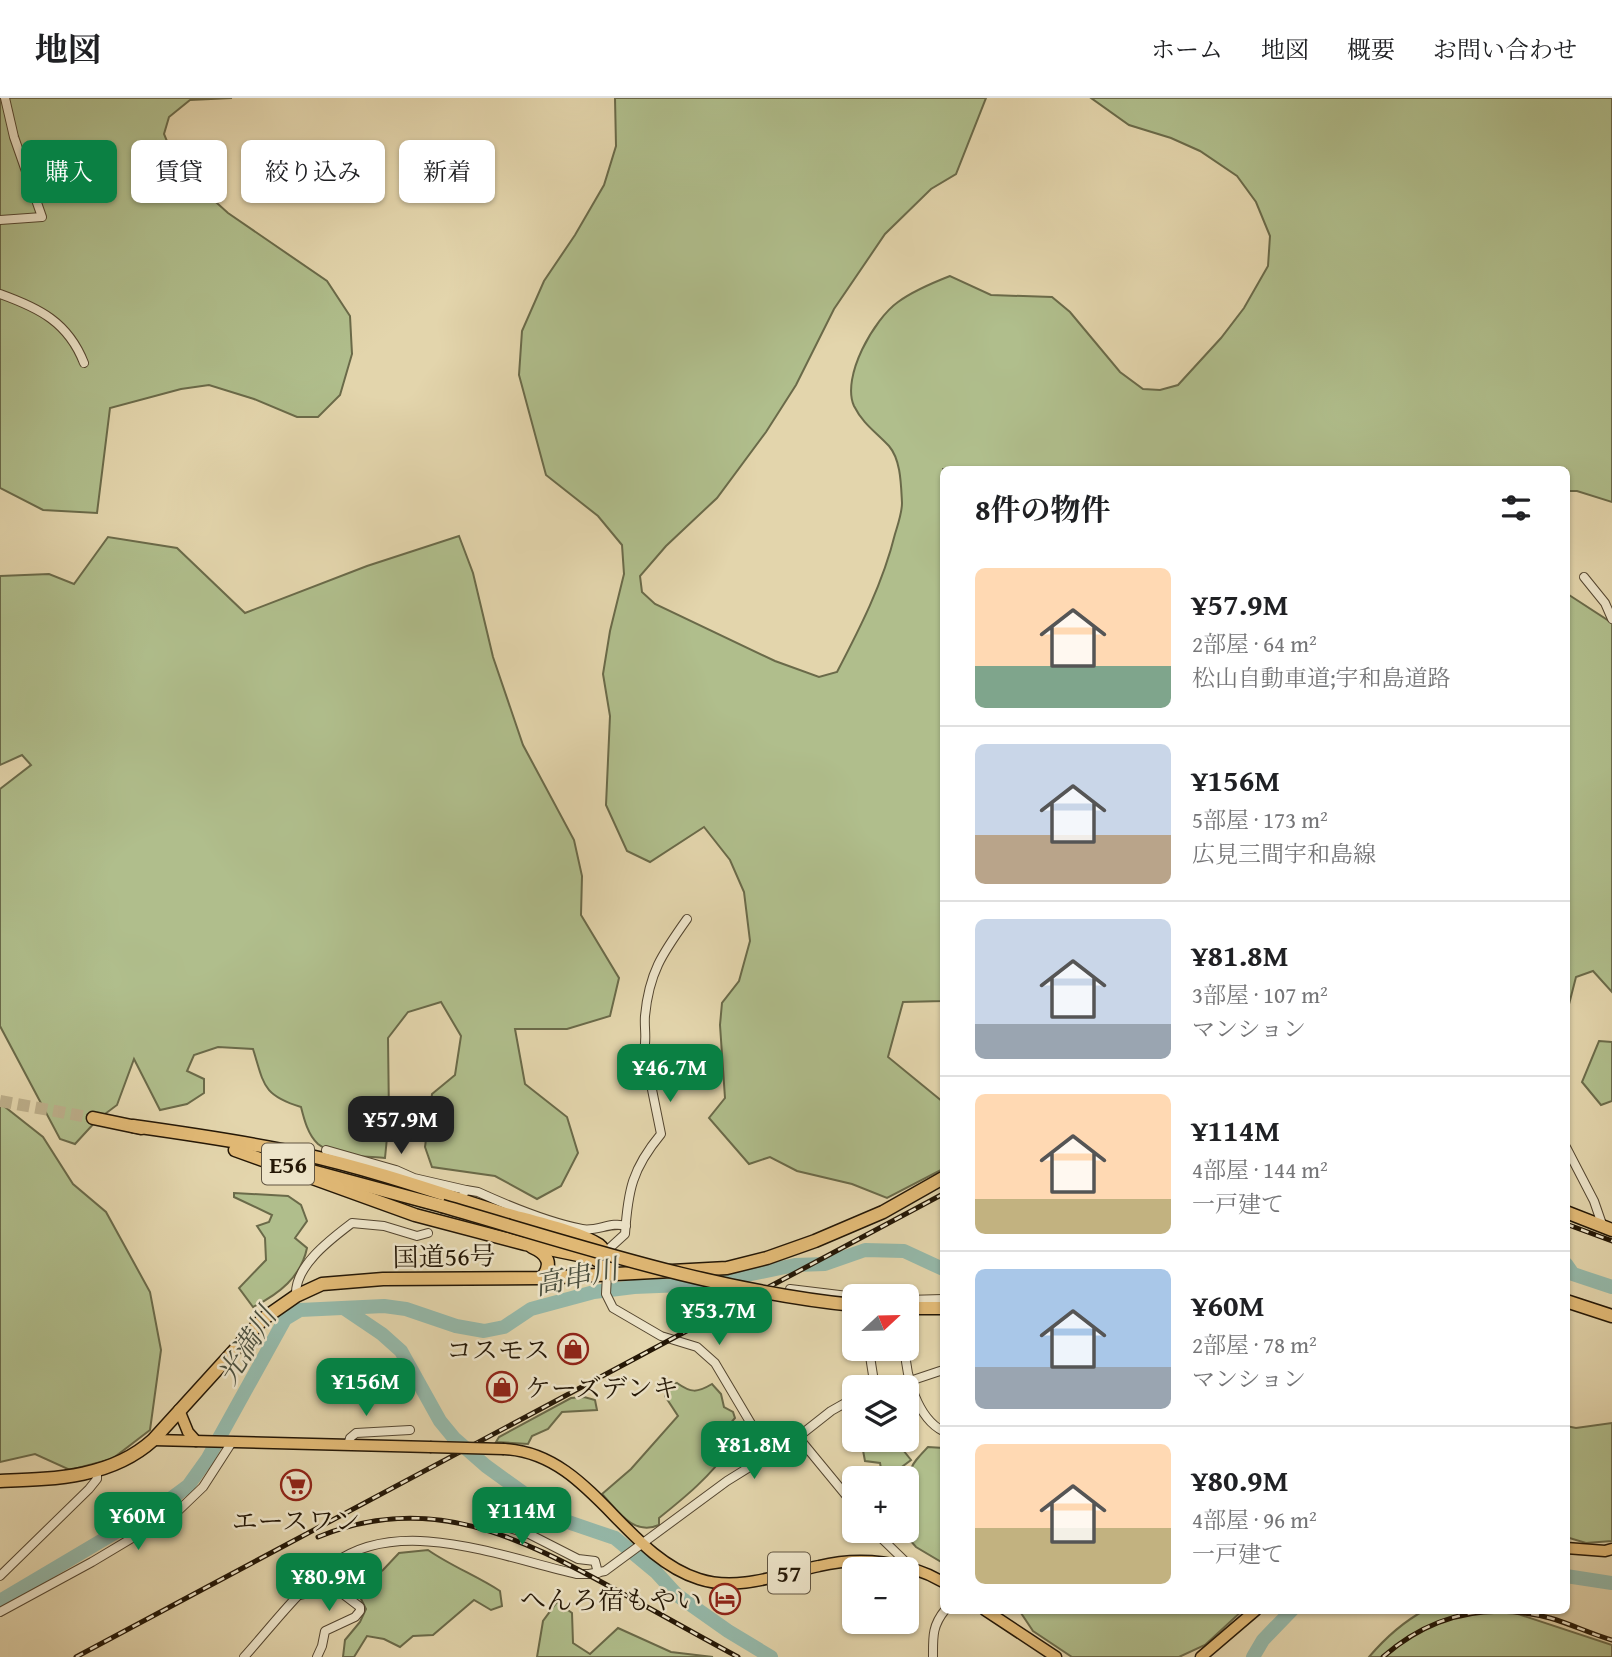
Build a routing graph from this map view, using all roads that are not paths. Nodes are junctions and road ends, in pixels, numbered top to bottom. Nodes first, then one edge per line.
1 (5, 98) edge
2 (0, 220) edge
3 (0, 294) edge
4 (85, 363) dead end
5 (1584, 577) dead end
6 (1612, 619) edge
7 (687, 919) dead end
8 (93, 1118) tunnel mouth
9 (133, 1126) junction
10 (235, 1150) junction
11 (326, 1150) dead end
12 (1570, 1155) edge
13 (940, 1180) edge
14 (1570, 1214) edge
15 (626, 1226) junction
16 (1607, 1228) edge
17 (428, 1233) dead end
18 (525, 1244) junction
19 (603, 1255) junction
20 (542, 1278) junction
21 (607, 1279) junction
22 (790, 1289) dead end
23 (842, 1295) edge
24 (296, 1296) junction
25 (940, 1299) edge
26 (919, 1300) edge
27 (1570, 1302) edge
28 (842, 1303) edge
29 (919, 1308) edge
30 (940, 1308) edge
31 (1612, 1316) edge
32 (940, 1371) edge
33 (919, 1378) edge
34 (919, 1400) edge
35 (842, 1405) edge
36 (179, 1410) junction
37 (940, 1428) edge
38 (410, 1430) dead end
39 (798, 1437) junction
40 (153, 1440) junction
41 (201, 1441) junction
42 (230, 1442) junction
43 (348, 1445) junction
44 (769, 1454) junction
45 (97, 1470) junction
46 (0, 1481) edge
47 (842, 1490) edge
48 (479, 1496) dead end
49 (886, 1543) edge
50 (1570, 1548) edge
51 (635, 1549) junction
52 (1612, 1549) edge
53 (901, 1557) edge
54 (842, 1562) edge
55 (919, 1572) edge
56 (598, 1573) junction
57 (0, 1576) edge
58 (940, 1581) edge
59 (299, 1595) junction
60 (0, 1612) edge
61 (942, 1614) edge
62 (991, 1614) edge
63 (1251, 1614) edge
64 (244, 1657) edge
65 (317, 1657) edge
66 (933, 1657) edge
67 (1056, 1657) edge
68 (1201, 1657) edge

1 - 2 street
3 - 4 street
5 - 6 street
7 - 15 street
8 - 9 highway, E56
9 - 10 highway, E56
9 - 19 highway
10 - 18 highway
10 - 19 highway, E56, bridge
11 - 15 street
12 - 16 street
13 - 21 highway, 国道56号
14 - 16 highway
15 - 19 street
17 - 24 street
18 - 19 highway
18 - 20 highway
19 - 21 highway
19 - 28 highway, E56, bridge
20 - 21 highway, 国道56号
20 - 24 highway, 国道56号
21 - 44 street
22 - 23 street
24 - 36 highway, 国道56号
25 - 26 street
27 - 31 highway
29 - 30 highway
32 - 33 street
34 - 37 street
35 - 39 street
36 - 40 highway, 国道56号
36 - 41 main road
38 - 43 street
39 - 44 street
39 - 47 street
40 - 41 main road, 57
40 - 45 highway, 国道56号
41 - 42 main road, 57
42 - 43 main road, 57
42 - 60 street
43 - 51 main road, 57, bridge
44 - 51 street
45 - 46 highway, 国道56号
45 - 57 street
48 - 56 street
49 - 53 street
50 - 52 main road
51 - 54 main road, 57
51 - 56 street
55 - 58 main road, 57
56 - 59 street
59 - 64 street
59 - 65 street
61 - 66 street
62 - 67 main road
63 - 68 main road

